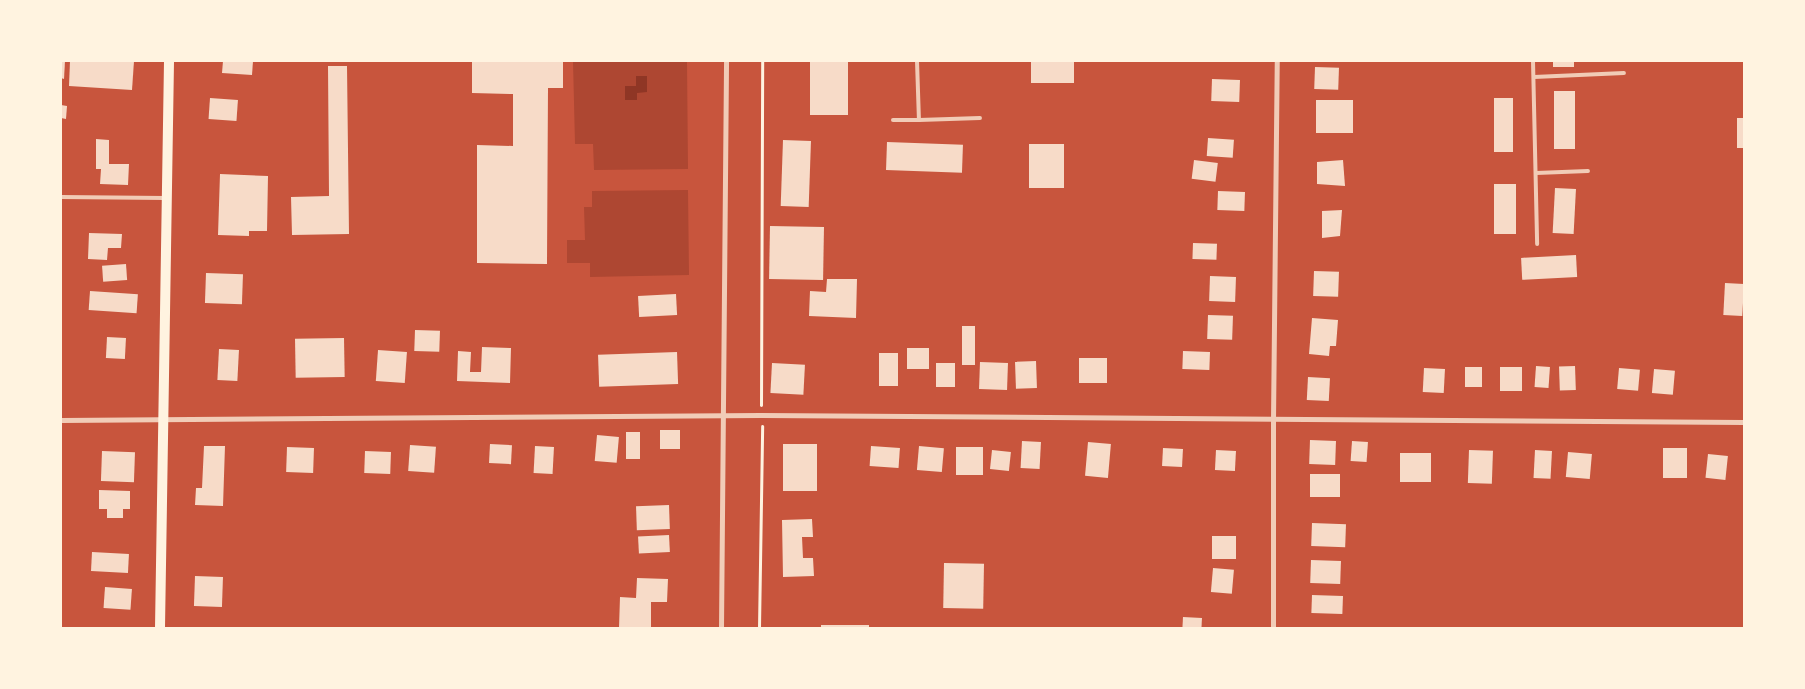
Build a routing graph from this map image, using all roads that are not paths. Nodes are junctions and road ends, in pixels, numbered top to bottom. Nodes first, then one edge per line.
1 (169, 61) edge
2 (726, 61) edge
3 (917, 61) edge
4 (1277, 61) edge
5 (1533, 61) edge
6 (1624, 72) dead end
7 (1534, 77) junction
8 (980, 118) dead end
9 (893, 120) dead end
10 (918, 120) junction
11 (1588, 171) dead end
12 (1536, 173) junction
13 (61, 197) edge
14 (167, 198) junction
15 (1537, 244) dead end
16 (722, 415) junction
17 (61, 420) edge
18 (164, 420) junction
19 (1273, 420) junction
20 (1744, 422) edge
21 (160, 628) edge
22 (721, 628) edge
23 (1273, 628) edge

1 - 14 main road
2 - 16 street
3 - 10 lane
4 - 19 street
5 - 7 lane
6 - 7 lane
7 - 12 lane
8 - 10 lane
9 - 10 lane
11 - 12 lane
12 - 15 lane
13 - 14 lane
14 - 18 main road
16 - 18 street
16 - 19 street
16 - 22 street
17 - 18 street
18 - 21 main road
19 - 20 street
19 - 23 street

